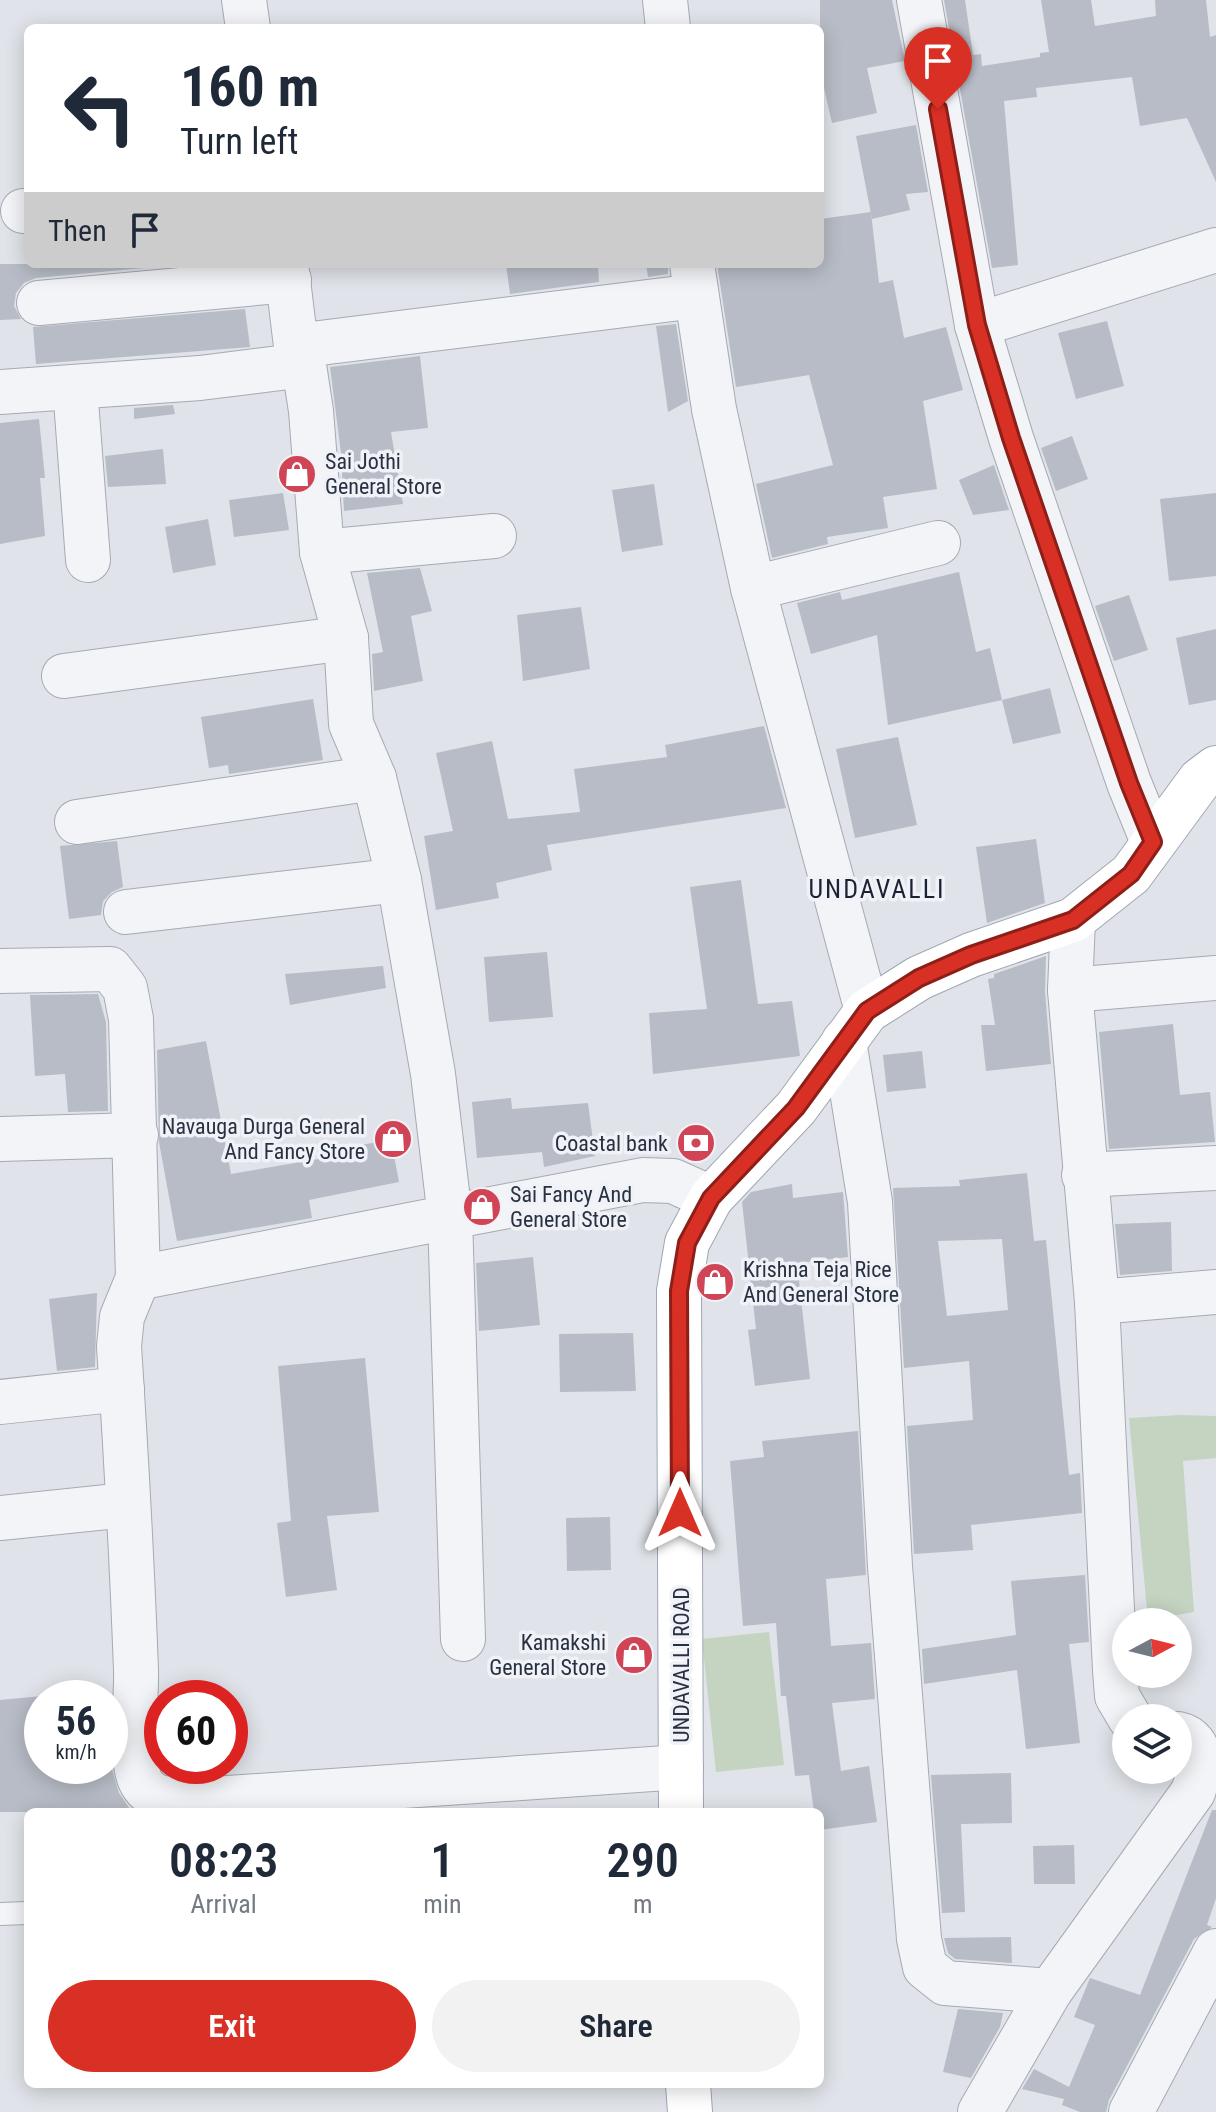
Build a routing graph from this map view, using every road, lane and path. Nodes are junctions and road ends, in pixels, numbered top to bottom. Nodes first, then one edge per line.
1 (244, 0) edge
2 (665, 0) edge
3 (919, 0) edge
4 (247, 24) edge
5 (668, 24) edge
6 (1215, 261) edge
7 (288, 272) edge
8 (694, 280) edge
9 (39, 303) dead end
10 (977, 325) junction
11 (300, 356) junction
12 (75, 387) junction
13 (0, 392) edge
14 (494, 536) dead end
15 (938, 543) dead end
16 (322, 552) junction
17 (88, 560) dead end
18 (753, 588) junction
19 (346, 638) junction
20 (64, 676) dead end
21 (1216, 768) edge
22 (374, 778) junction
23 (77, 822) dead end
24 (1153, 842) junction
25 (399, 880) junction
26 (126, 912) dead end
27 (1073, 920) junction
28 (0, 971) edge
29 (1216, 978) edge
30 (1070, 990) junction
31 (856, 1026) junction
32 (136, 1135) junction
33 (0, 1139) edge
34 (1216, 1168) edge
35 (1084, 1175) junction
36 (711, 1198) junction
37 (450, 1217) junction
38 (138, 1278) junction
39 (1216, 1292) edge
40 (1097, 1302) junction
41 (122, 1389) junction
42 (0, 1402) edge
43 (126, 1505) junction
44 (0, 1518) edge
45 (463, 1639) dead end
46 (1122, 1704) edge
47 (1192, 1742) edge
48 (681, 1767) junction
49 (681, 1808) edge
50 (24, 1913) edge
51 (0, 1914) edge
52 (1216, 1951) edge
53 (1050, 1991) junction
54 (688, 2088) edge
55 (690, 2112) edge
56 (980, 2112) edge
57 (1131, 2112) edge

1 - 4 street
2 - 5 street
3 - 10 street
6 - 10 street
7 - 9 street
7 - 11 street
8 - 11 street
8 - 18 street
10 - 24 street
11 - 12 street
11 - 16 street
12 - 13 street
12 - 17 street
14 - 16 street
15 - 18 street
16 - 19 street
18 - 31 street
19 - 20 street
19 - 22 street
21 - 24 main road, UNDAVALLI ROAD
22 - 23 street
22 - 25 street
24 - 27 main road, UNDAVALLI ROAD
25 - 26 street
25 - 37 street
27 - 30 street
27 - 31 main road, UNDAVALLI ROAD
28 - 32 street
29 - 30 street
30 - 35 street
31 - 36 main road, UNDAVALLI ROAD
31 - 53 street
32 - 33 street
32 - 38 street
34 - 35 street
35 - 40 street
36 - 37 street
36 - 48 main road, UNDAVALLI ROAD
37 - 38 street
37 - 45 street
38 - 41 street
39 - 40 street
40 - 46 street
41 - 42 street
41 - 43 street
43 - 44 street
43 - 48 street
47 - 53 street
48 - 49 main road, UNDAVALLI ROAD
50 - 51 lane
52 - 57 street
53 - 56 street
54 - 55 main road

